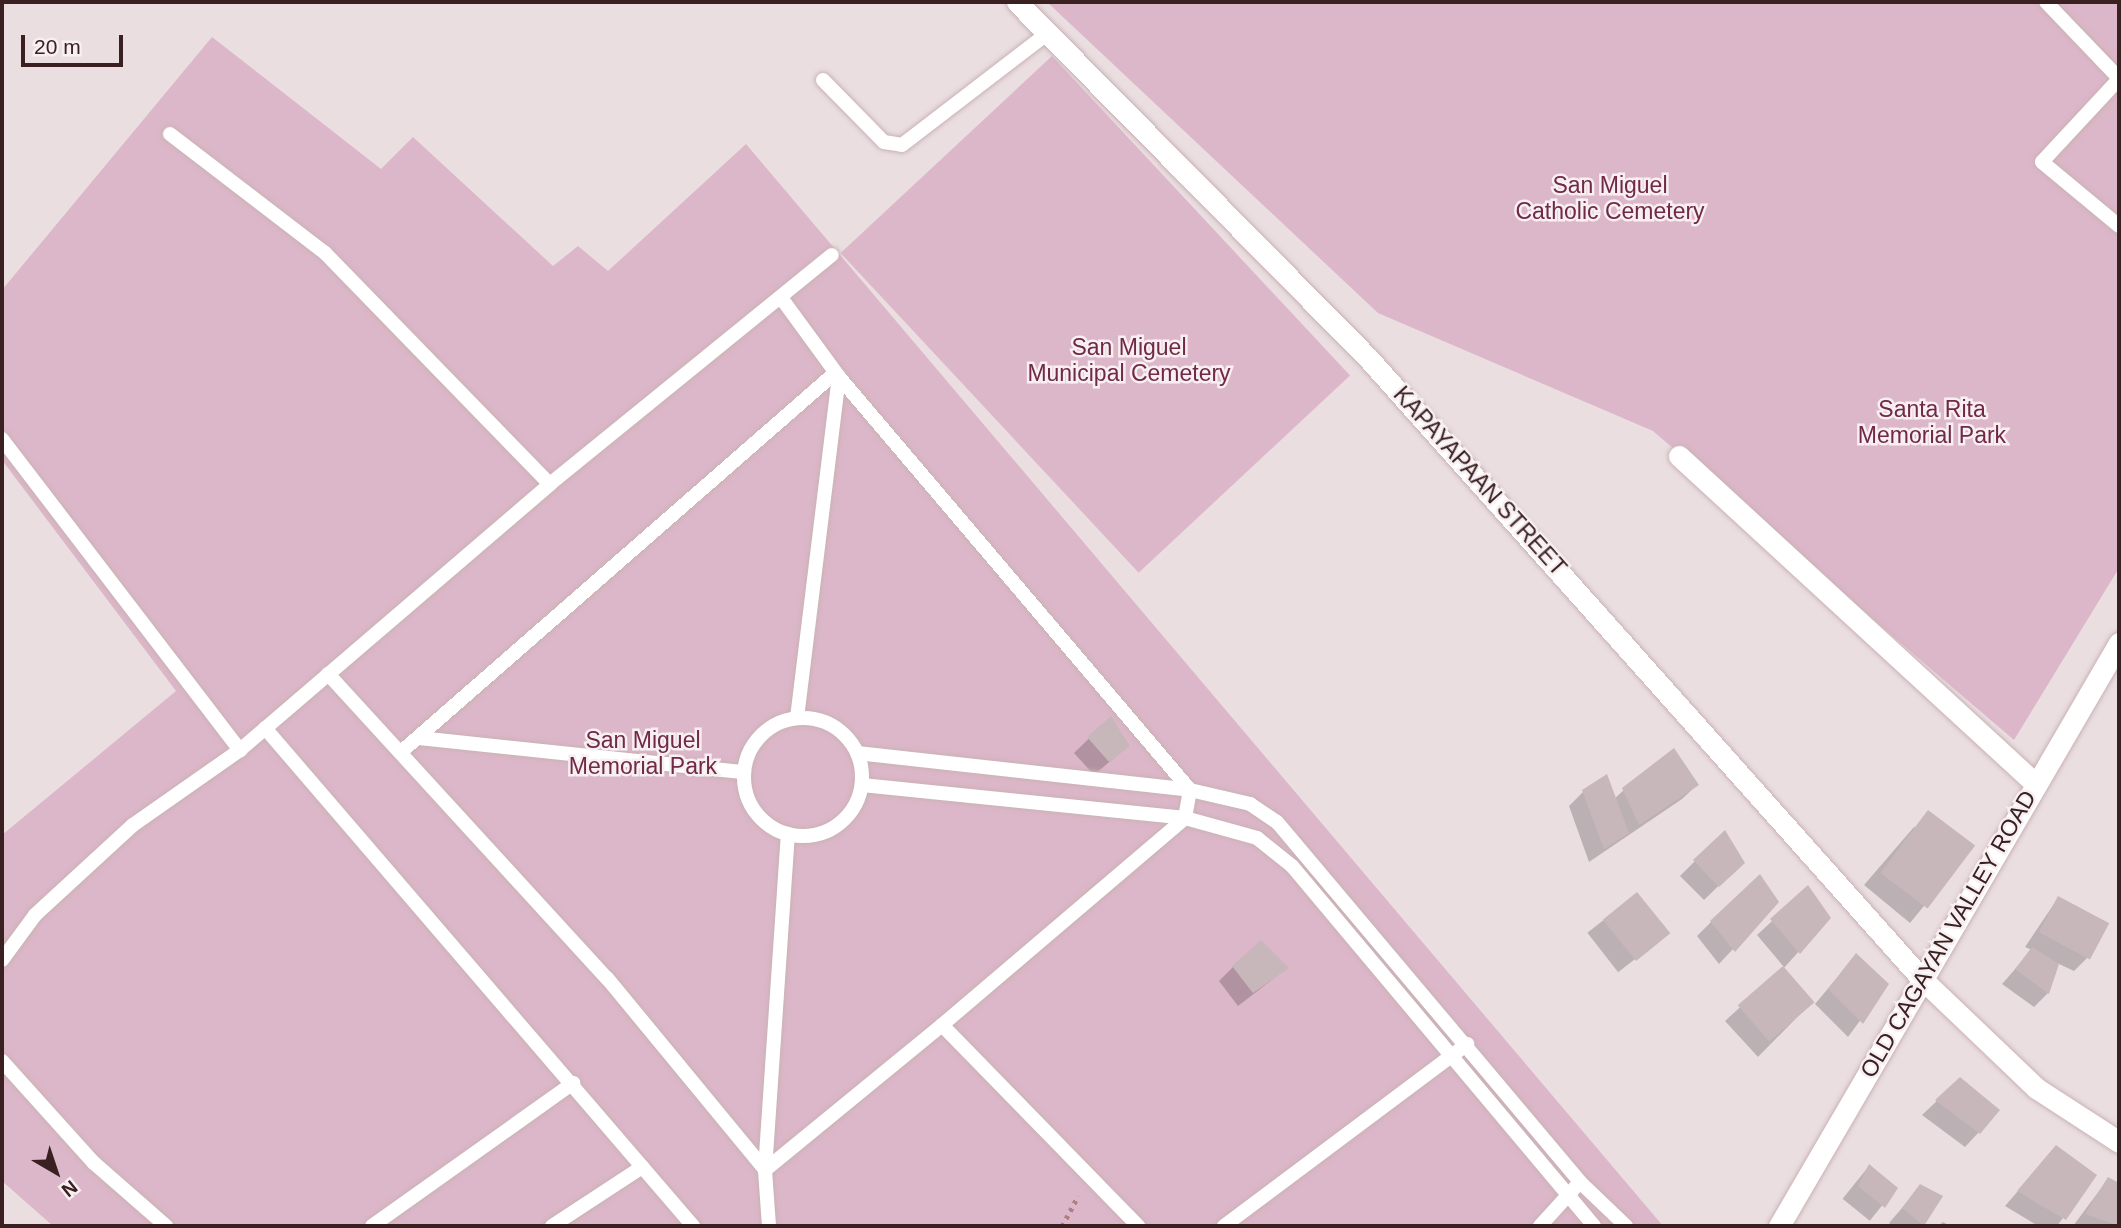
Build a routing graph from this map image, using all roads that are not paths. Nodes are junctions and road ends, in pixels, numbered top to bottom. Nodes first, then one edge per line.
1 (1017, 2) edge
2 (2046, 2) edge
3 (1049, 32) junction
4 (2119, 79) edge
5 (823, 80) dead end
6 (170, 134) dead end
7 (2119, 224) edge
8 (832, 255) dead end
9 (782, 299) junction
10 (837, 375) junction
11 (2, 439) edge
12 (1679, 456) dead end
13 (550, 484) junction
14 (2119, 643) edge
15 (328, 674) junction
16 (797, 718) junction
17 (265, 728) junction
18 (419, 738) junction
19 (240, 750) junction
20 (401, 752) junction
21 (857, 753) junction
22 (744, 772) junction
23 (2036, 784) junction
24 (862, 785) junction
25 (1190, 790) junction
26 (1185, 818) junction
27 (788, 834) junction
28 (2, 960) edge
29 (1922, 979) junction
30 (942, 1025) junction
31 (1467, 1044) junction
32 (1448, 1059) junction
33 (2, 1061) edge
34 (573, 1083) junction
35 (2119, 1142) edge
36 (642, 1167) junction
37 (765, 1170) junction
38 (1580, 1182) junction
39 (1565, 1198) junction
40 (166, 1226) edge
41 (372, 1226) edge
42 (552, 1226) edge
43 (693, 1226) edge
44 (769, 1226) edge
45 (1138, 1226) edge
46 (1224, 1226) edge
47 (1540, 1226) edge
48 (1594, 1226) edge
49 (1626, 1226) edge
50 (1779, 1226) edge

1 - 3 street, KAPAYAPAAN STREET
2 - 4 lane
3 - 5 lane
3 - 29 street, KAPAYAPAAN STREET
4 - 7 lane
6 - 13 lane
8 - 9 lane
9 - 10 lane
9 - 13 lane
10 - 16 lane
10 - 18 lane
10 - 25 lane
11 - 19 lane
12 - 23 street
13 - 15 lane
14 - 23 street, OLD CAGAYAN VALLEY ROAD
15 - 17 lane
15 - 20 lane
16 - 21 lane
16 - 22 lane
17 - 19 lane
17 - 34 lane
18 - 20 lane
18 - 22 lane
19 - 28 lane
20 - 37 lane
21 - 24 lane
21 - 25 lane
22 - 27 lane
23 - 29 street, OLD CAGAYAN VALLEY ROAD
24 - 26 lane
24 - 27 lane
25 - 26 lane
25 - 31 lane
26 - 30 lane
26 - 32 lane
27 - 37 lane
29 - 35 street, KAPAYAPAAN STREET
29 - 50 street, OLD CAGAYAN VALLEY ROAD
30 - 37 lane
30 - 45 lane
31 - 32 lane
31 - 38 lane
32 - 39 lane
32 - 46 lane
33 - 40 lane
34 - 36 lane
34 - 41 lane
36 - 42 lane
36 - 43 lane
37 - 44 lane
38 - 39 lane
38 - 49 lane
39 - 47 lane
39 - 48 lane

